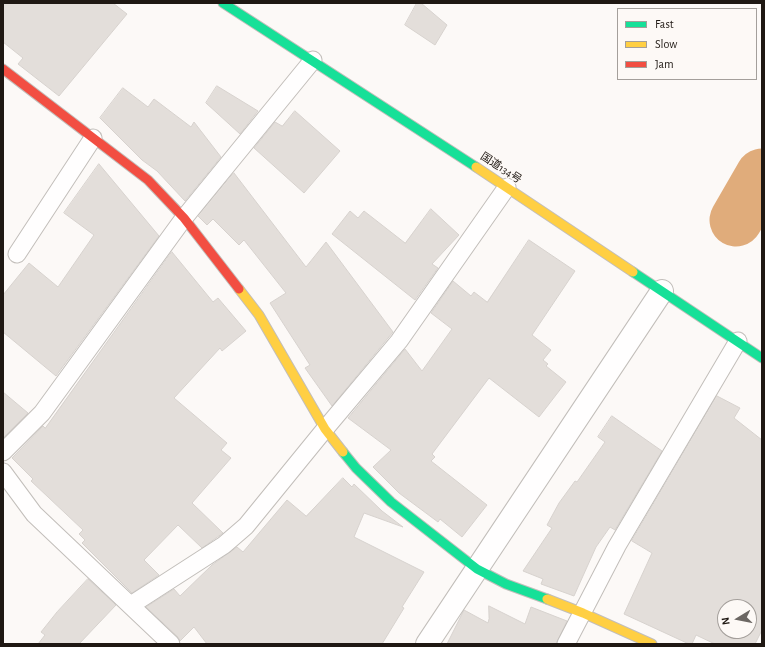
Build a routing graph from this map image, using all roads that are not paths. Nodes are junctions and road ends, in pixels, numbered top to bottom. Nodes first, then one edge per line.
1 (223, 3) edge
2 (313, 60) junction
3 (3, 69) edge
4 (93, 138) junction
5 (507, 187) junction
6 (184, 218) junction
7 (17, 254) dead end
8 (662, 291) junction
9 (738, 341) junction
10 (762, 358) edge
11 (325, 429) junction
12 (3, 452) edge
13 (3, 472) edge
14 (477, 569) junction
15 (131, 605) junction
16 (583, 613) junction
17 (171, 644) edge
18 (427, 644) edge
19 (566, 644) edge
20 (652, 644) edge

1 - 2 main road, 国道134号
2 - 5 main road, 国道134号
2 - 6 lane
3 - 4 main road
4 - 6 main road
4 - 7 lane
5 - 8 main road, 国道134号
5 - 11 lane
6 - 11 main road
6 - 12 lane
8 - 9 main road, 国道134号
8 - 14 street
9 - 10 main road, 国道134号
9 - 16 lane
11 - 14 main road
11 - 15 lane
13 - 15 lane
14 - 16 main road
14 - 18 street
15 - 17 lane
16 - 19 lane
16 - 20 main road

